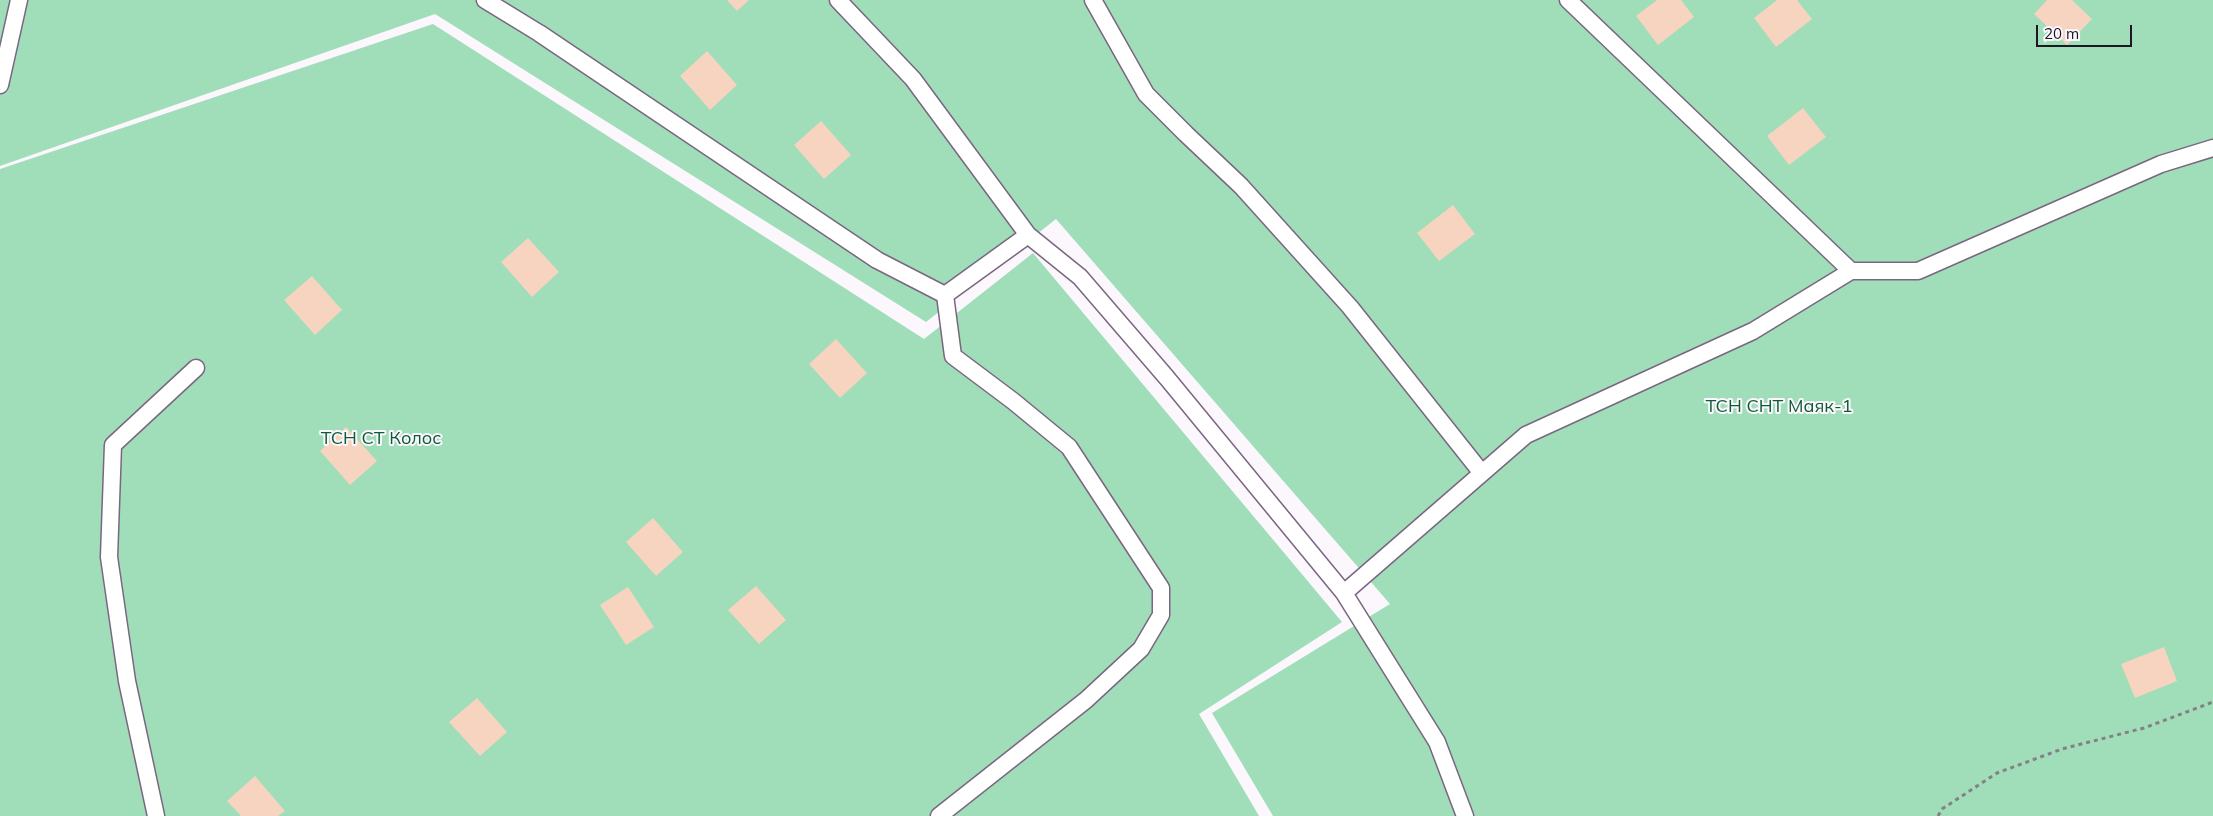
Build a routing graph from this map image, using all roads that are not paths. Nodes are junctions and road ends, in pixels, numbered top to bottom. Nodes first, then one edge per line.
1 (19, 0) edge
2 (485, 0) edge
3 (838, 0) edge
4 (1093, 0) edge
5 (1568, 0) edge
6 (0, 85) edge
7 (2213, 148) edge
8 (1028, 235) junction
9 (1851, 271) junction
10 (945, 295) junction
11 (196, 368) dead end
12 (1481, 472) junction
13 (1344, 593) junction
14 (156, 816) edge
15 (939, 816) edge
16 (1465, 816) edge

1 - 6 lane
2 - 10 lane
3 - 8 lane
4 - 12 lane
5 - 9 lane
7 - 9 lane
8 - 10 lane
8 - 13 lane
9 - 12 lane
10 - 15 lane
11 - 14 lane
12 - 13 lane
13 - 16 lane

